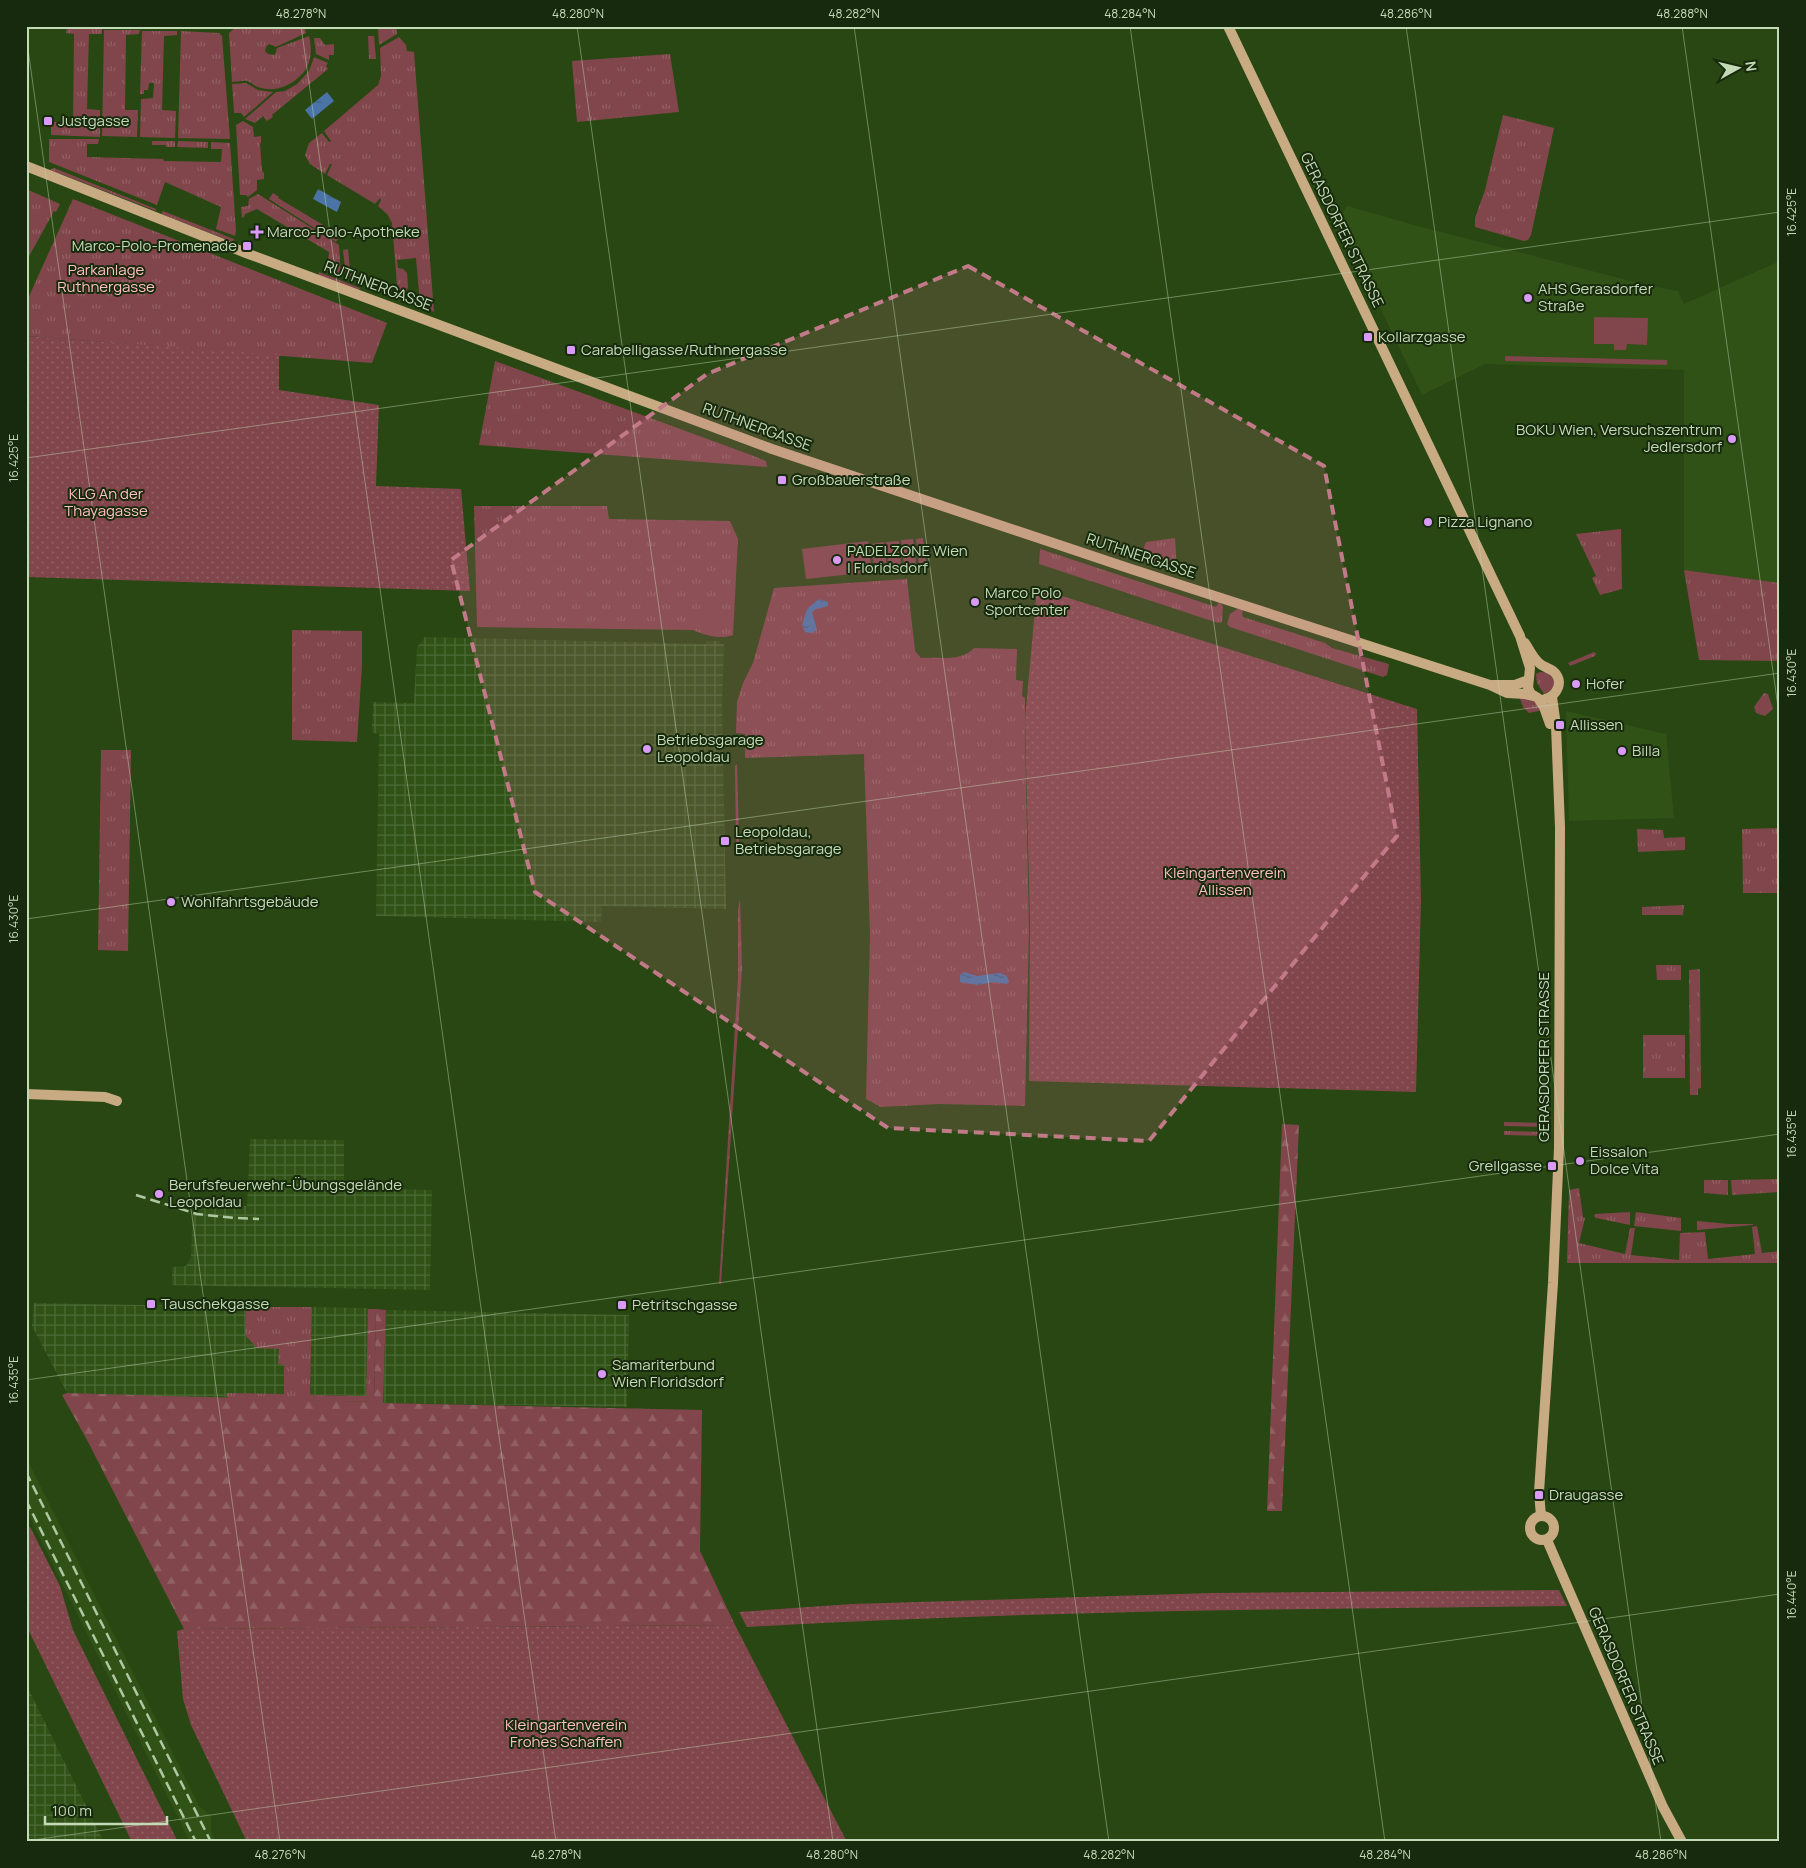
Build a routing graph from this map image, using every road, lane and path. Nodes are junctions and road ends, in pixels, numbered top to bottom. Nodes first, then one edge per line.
1 (1228, 26) edge
2 (26, 166) edge
3 (1520, 636) junction
4 (1548, 669) junction
5 (1529, 678) junction
6 (1490, 685) junction
7 (1536, 697) junction
8 (1552, 697) junction
9 (1557, 747) junction
10 (26, 1094) edge
11 (117, 1101) dead end
12 (1541, 1516) junction
13 (1546, 1540) junction
14 (1682, 1842) edge

1 - 3 main road, GERASDORFER STRASSE
2 - 6 main road, RUTHNERGASSE
3 - 4 main road, GERASDORFER STRASSE
3 - 5 main road, GERASDORFER STRASSE
4 - 5 main road
4 - 8 main road, GERASDORFER STRASSE
5 - 6 main road, RUTHNERGASSE
5 - 7 main road, GERASDORFER STRASSE
6 - 7 main road, RUTHNERGASSE
7 - 8 main road
7 - 9 main road, GERASDORFER STRASSE
8 - 9 main road, GERASDORFER STRASSE
9 - 12 main road, GERASDORFER STRASSE
10 - 11 main road
12 - 13 main road, GERASDORFER STRASSE
12 - 13 main road, GERASDORFER STRASSE
13 - 14 main road, GERASDORFER STRASSE

